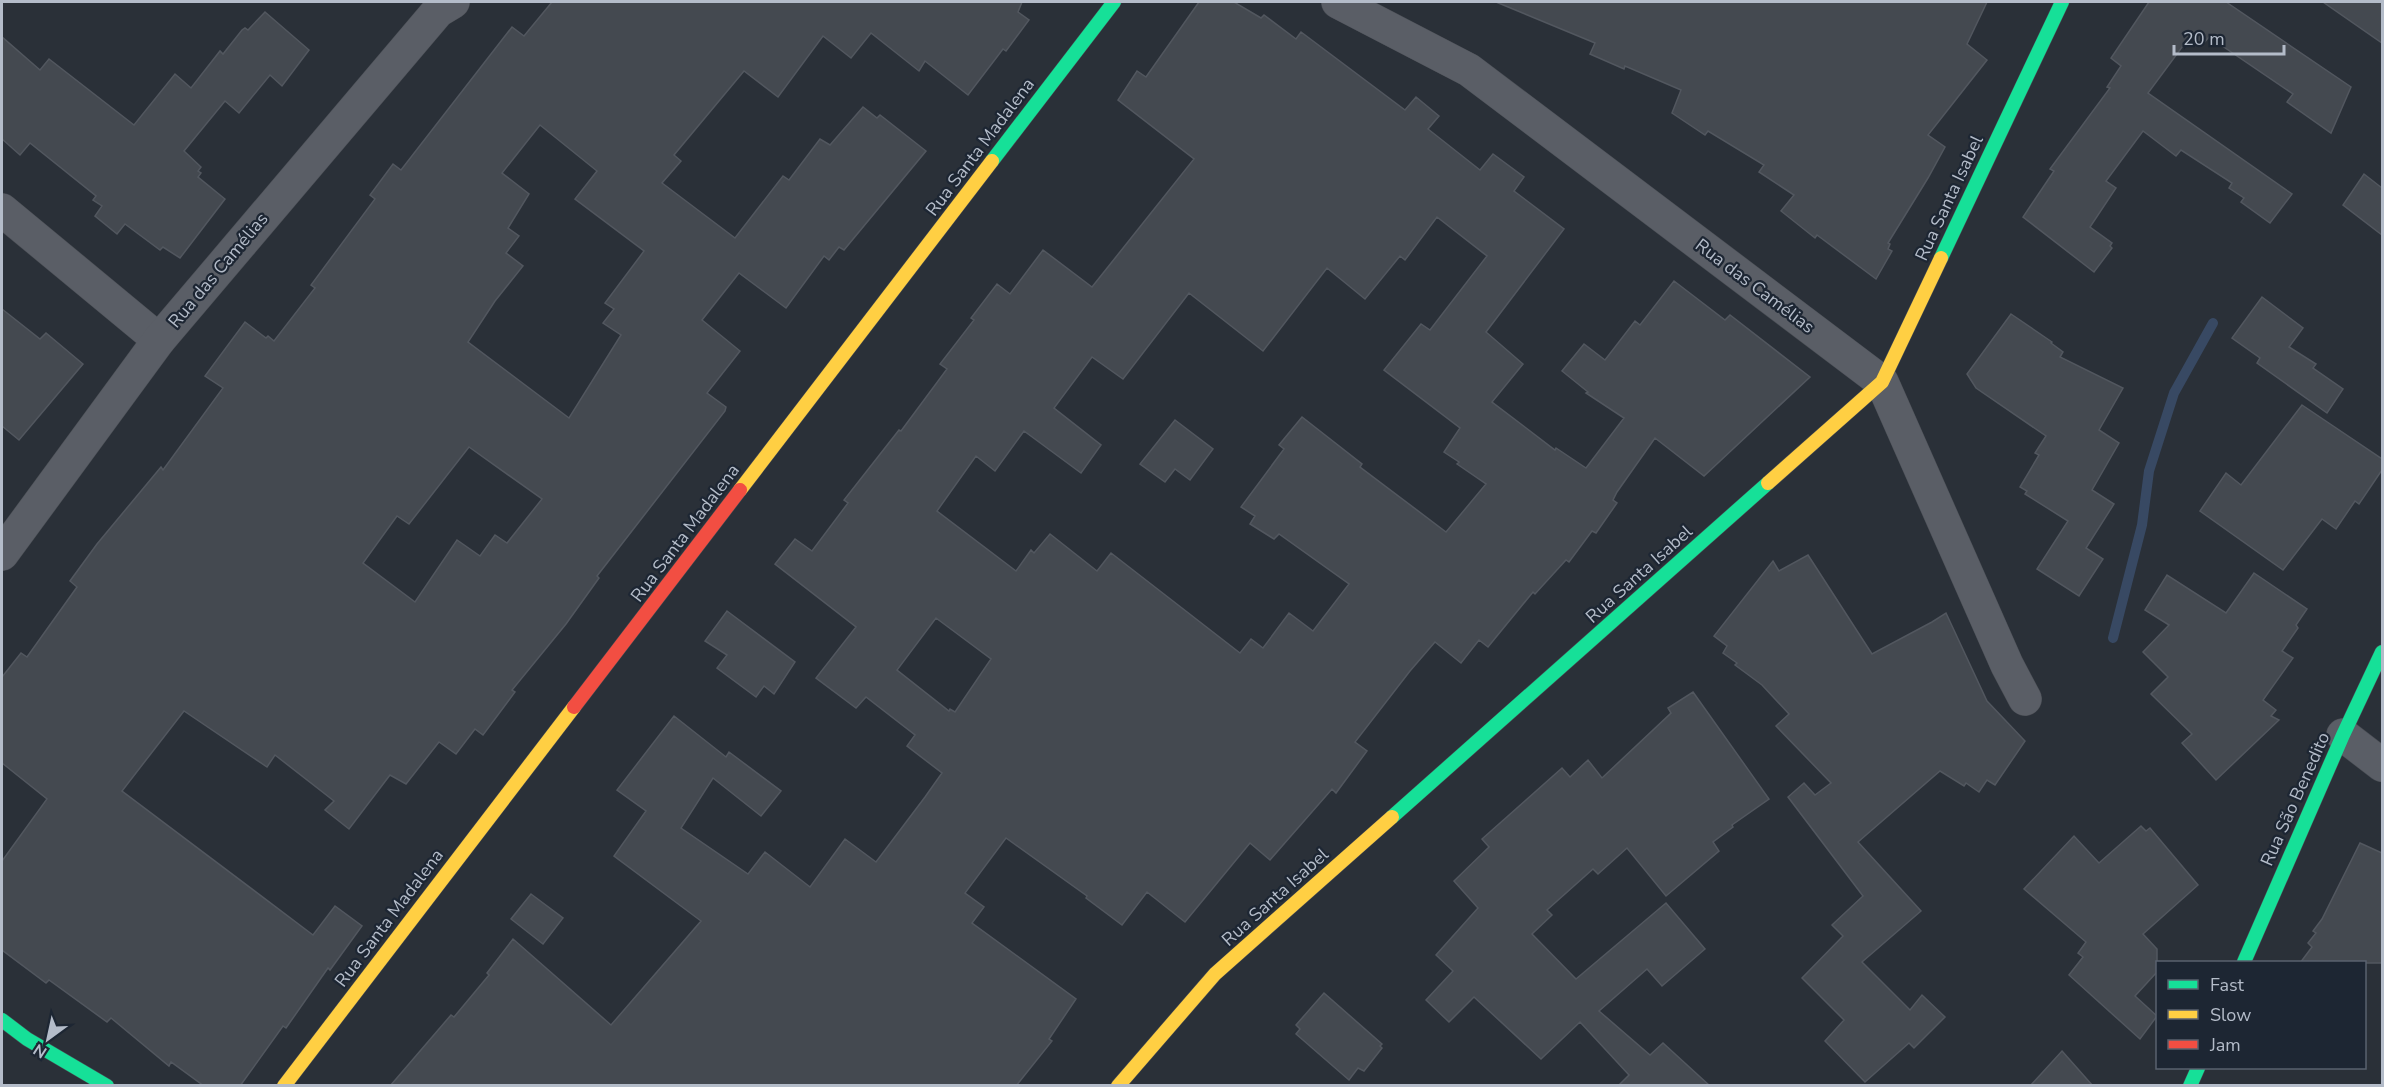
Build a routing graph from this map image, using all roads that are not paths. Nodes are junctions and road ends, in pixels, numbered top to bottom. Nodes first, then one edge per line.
1 (453, 2) edge
2 (1114, 2) edge
3 (1338, 2) edge
4 (2062, 2) edge
5 (2, 210) edge
6 (159, 340) junction
7 (1882, 382) junction
8 (2, 554) edge
9 (2382, 652) edge
10 (2025, 699) dead end
11 (2343, 735) junction
12 (2382, 765) edge
13 (2245, 961) edge
14 (2, 1020) edge
15 (2198, 1069) edge
16 (107, 1086) edge
17 (284, 1086) edge
18 (1118, 1086) edge
19 (2190, 1086) edge

1 - 6 street, Rua das Camélias
2 - 17 street, Rua Santa Madalena
3 - 7 street, Rua das Camélias
4 - 7 street, Rua Santa Isabel
5 - 6 street
6 - 8 street, Rua das Camélias
7 - 10 street, Rua das Camélias
7 - 18 street, Rua Santa Isabel
9 - 11 street, Rua São Benedito
11 - 12 street
11 - 13 street, Rua São Benedito
14 - 16 street
15 - 19 street

